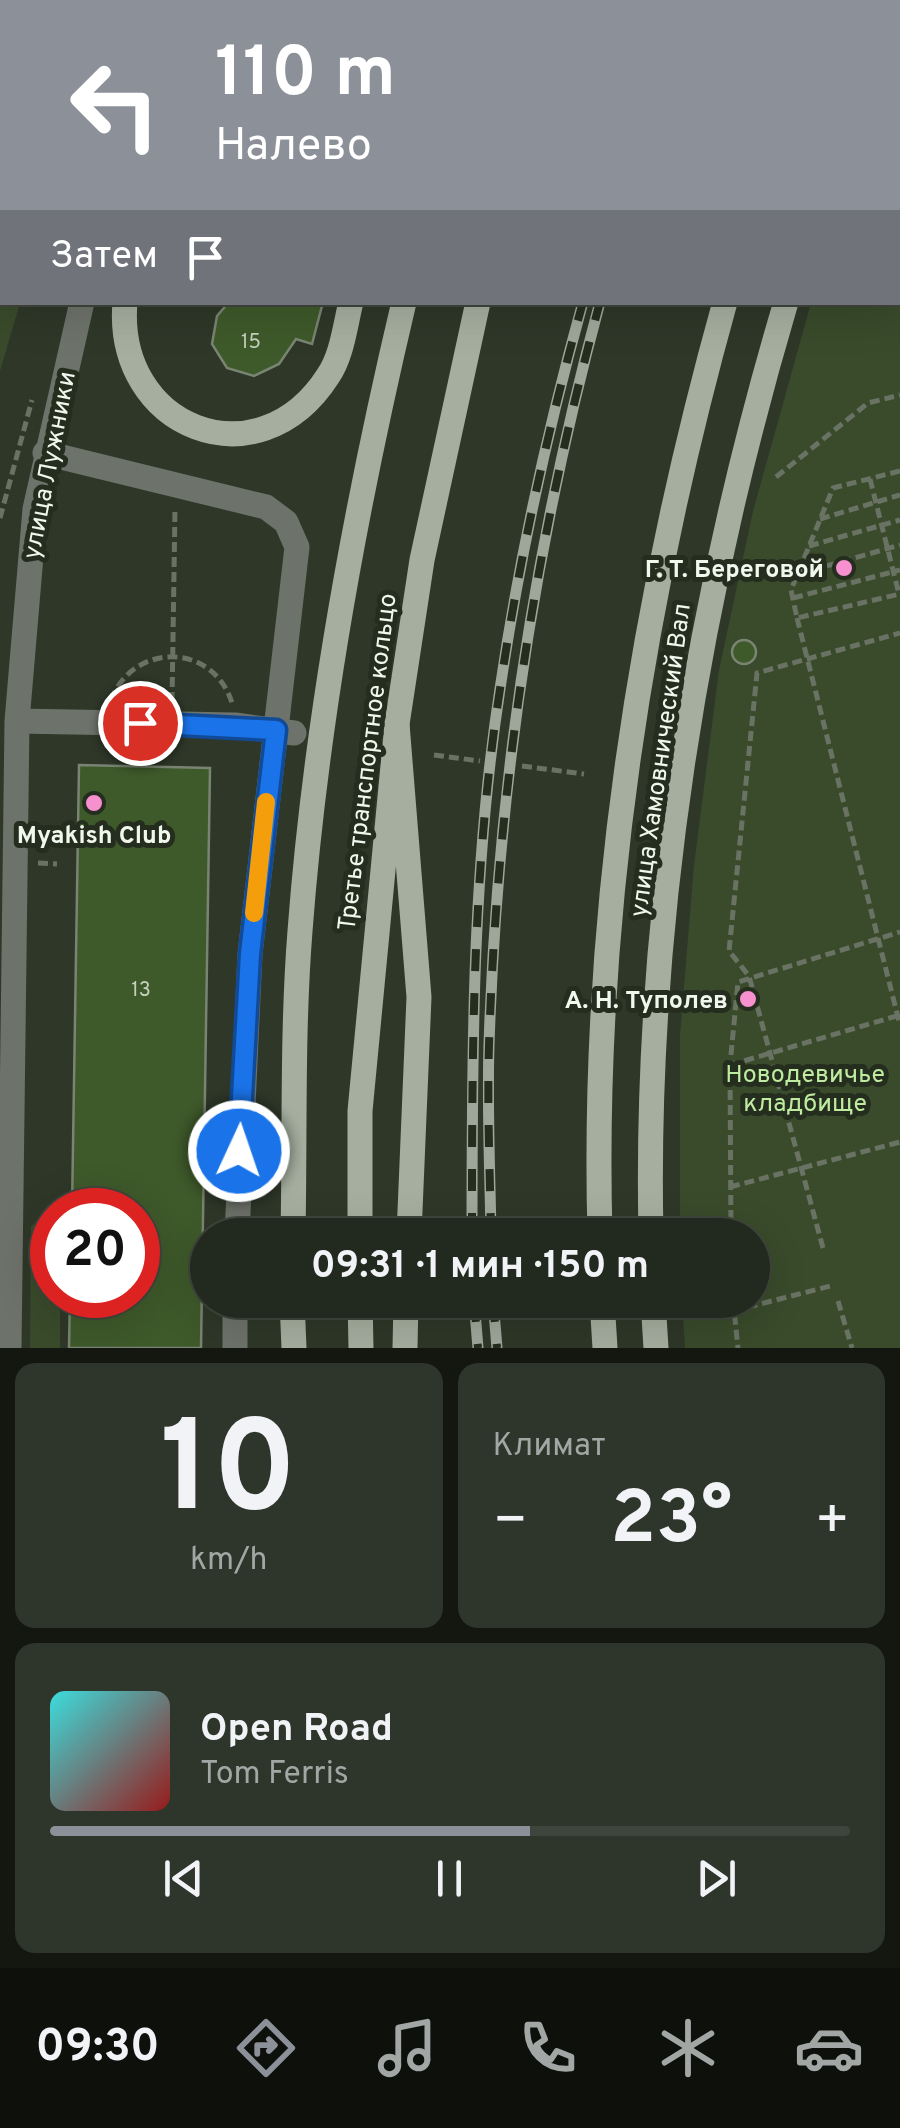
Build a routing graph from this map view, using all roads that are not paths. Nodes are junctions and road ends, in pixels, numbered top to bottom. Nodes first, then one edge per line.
1 (81, 305) edge
2 (125, 305) edge
3 (350, 305) edge
4 (403, 305) edge
5 (477, 305) edge
6 (724, 305) edge
7 (785, 305) edge
8 (46, 452) junction
9 (398, 724) junction
10 (285, 731) junction
11 (11, 732) edge
12 (237, 1218) edge
13 (293, 1218) edge
14 (360, 1218) edge
15 (410, 1218) edge
16 (600, 1218) edge
17 (652, 1218) edge
18 (235, 1318) edge
19 (293, 1318) edge
20 (360, 1318) edge
21 (406, 1318) edge
22 (603, 1318) edge
23 (654, 1318) edge
24 (9, 1348) edge
25 (234, 1348) edge
26 (294, 1348) edge
27 (361, 1348) edge
28 (405, 1348) edge
29 (605, 1348) edge
30 (656, 1348) edge

1 - 8 street, улица Лужники
2 - 3 main road
4 - 13 main road, Третье транспортное кольцо, bridge
5 - 9 main road, Третье транспортное кольцо
6 - 16 main road, улица Хамовнический Вал
7 - 17 main road, улица Хамовнический Вал
8 - 10 street
8 - 11 street, улица Лужники
9 - 14 main road, Третье транспортное кольцо, bridge
9 - 15 main road
10 - 11 street
10 - 12 street
11 - 24 street, улица Лужники
18 - 25 street
19 - 26 main road
20 - 27 main road
21 - 28 main road
22 - 29 main road
23 - 30 main road

